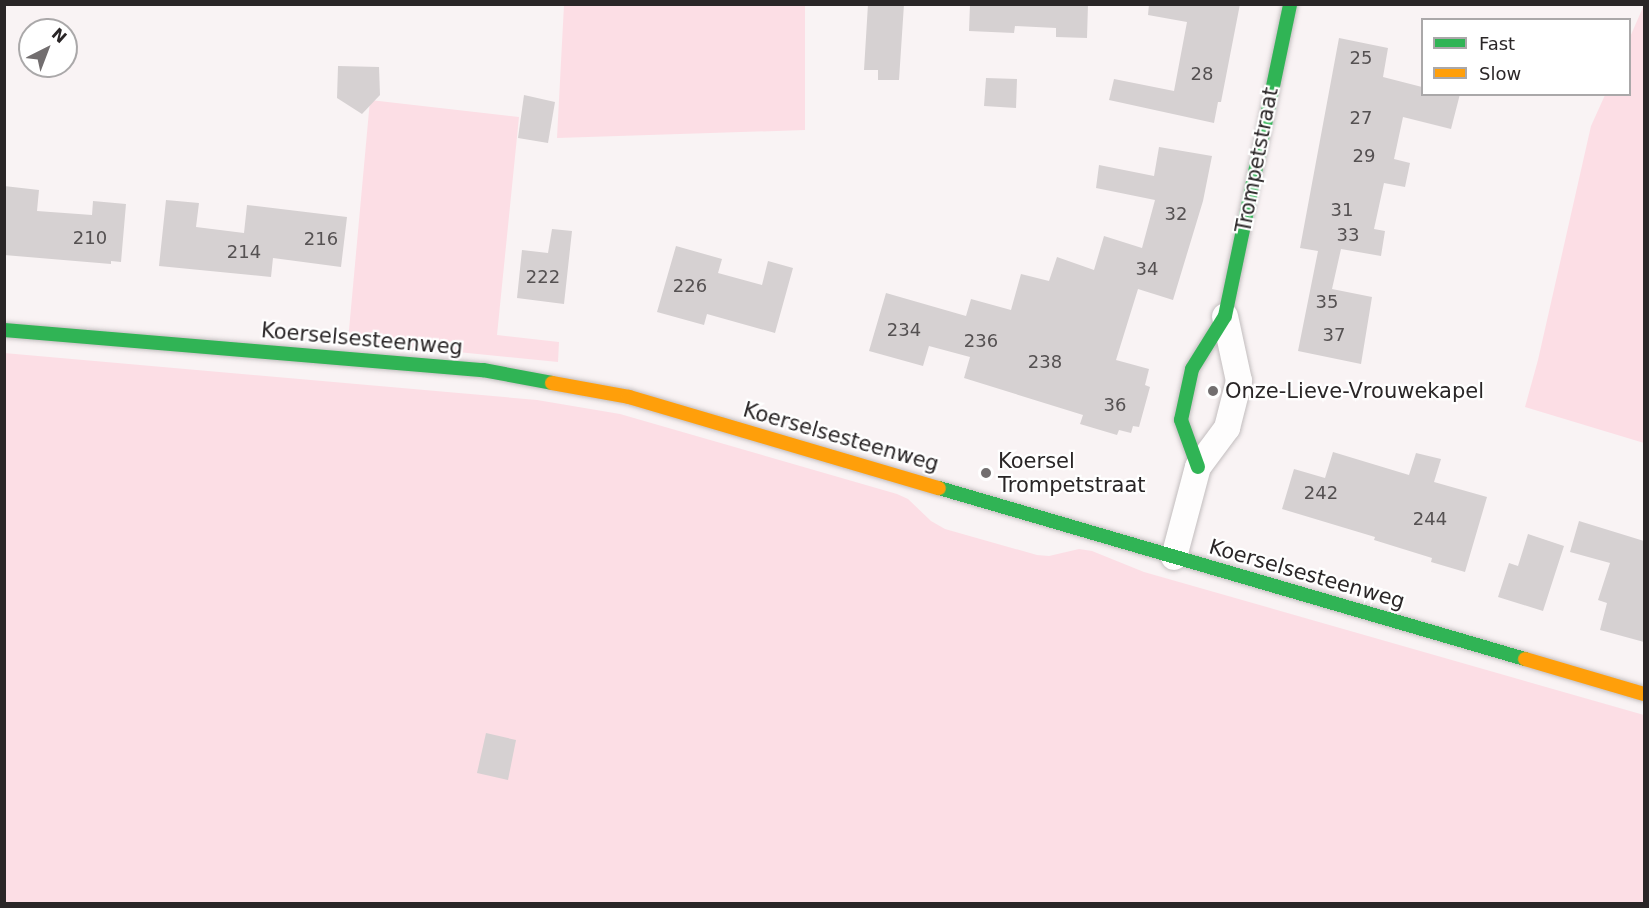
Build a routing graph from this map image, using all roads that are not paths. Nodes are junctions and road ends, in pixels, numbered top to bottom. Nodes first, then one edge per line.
1 (1290, 4) edge
2 (1225, 316) junction
3 (4, 330) edge
4 (1198, 467) junction
5 (1174, 557) junction
6 (1644, 694) edge

1 - 2 street, Trompetstraat
2 - 4 street, Trompetstraat
2 - 4 street, Trompetstraat
3 - 5 street, Koerselsesteenweg
4 - 5 street, Trompetstraat
5 - 6 street, Koerselsesteenweg

